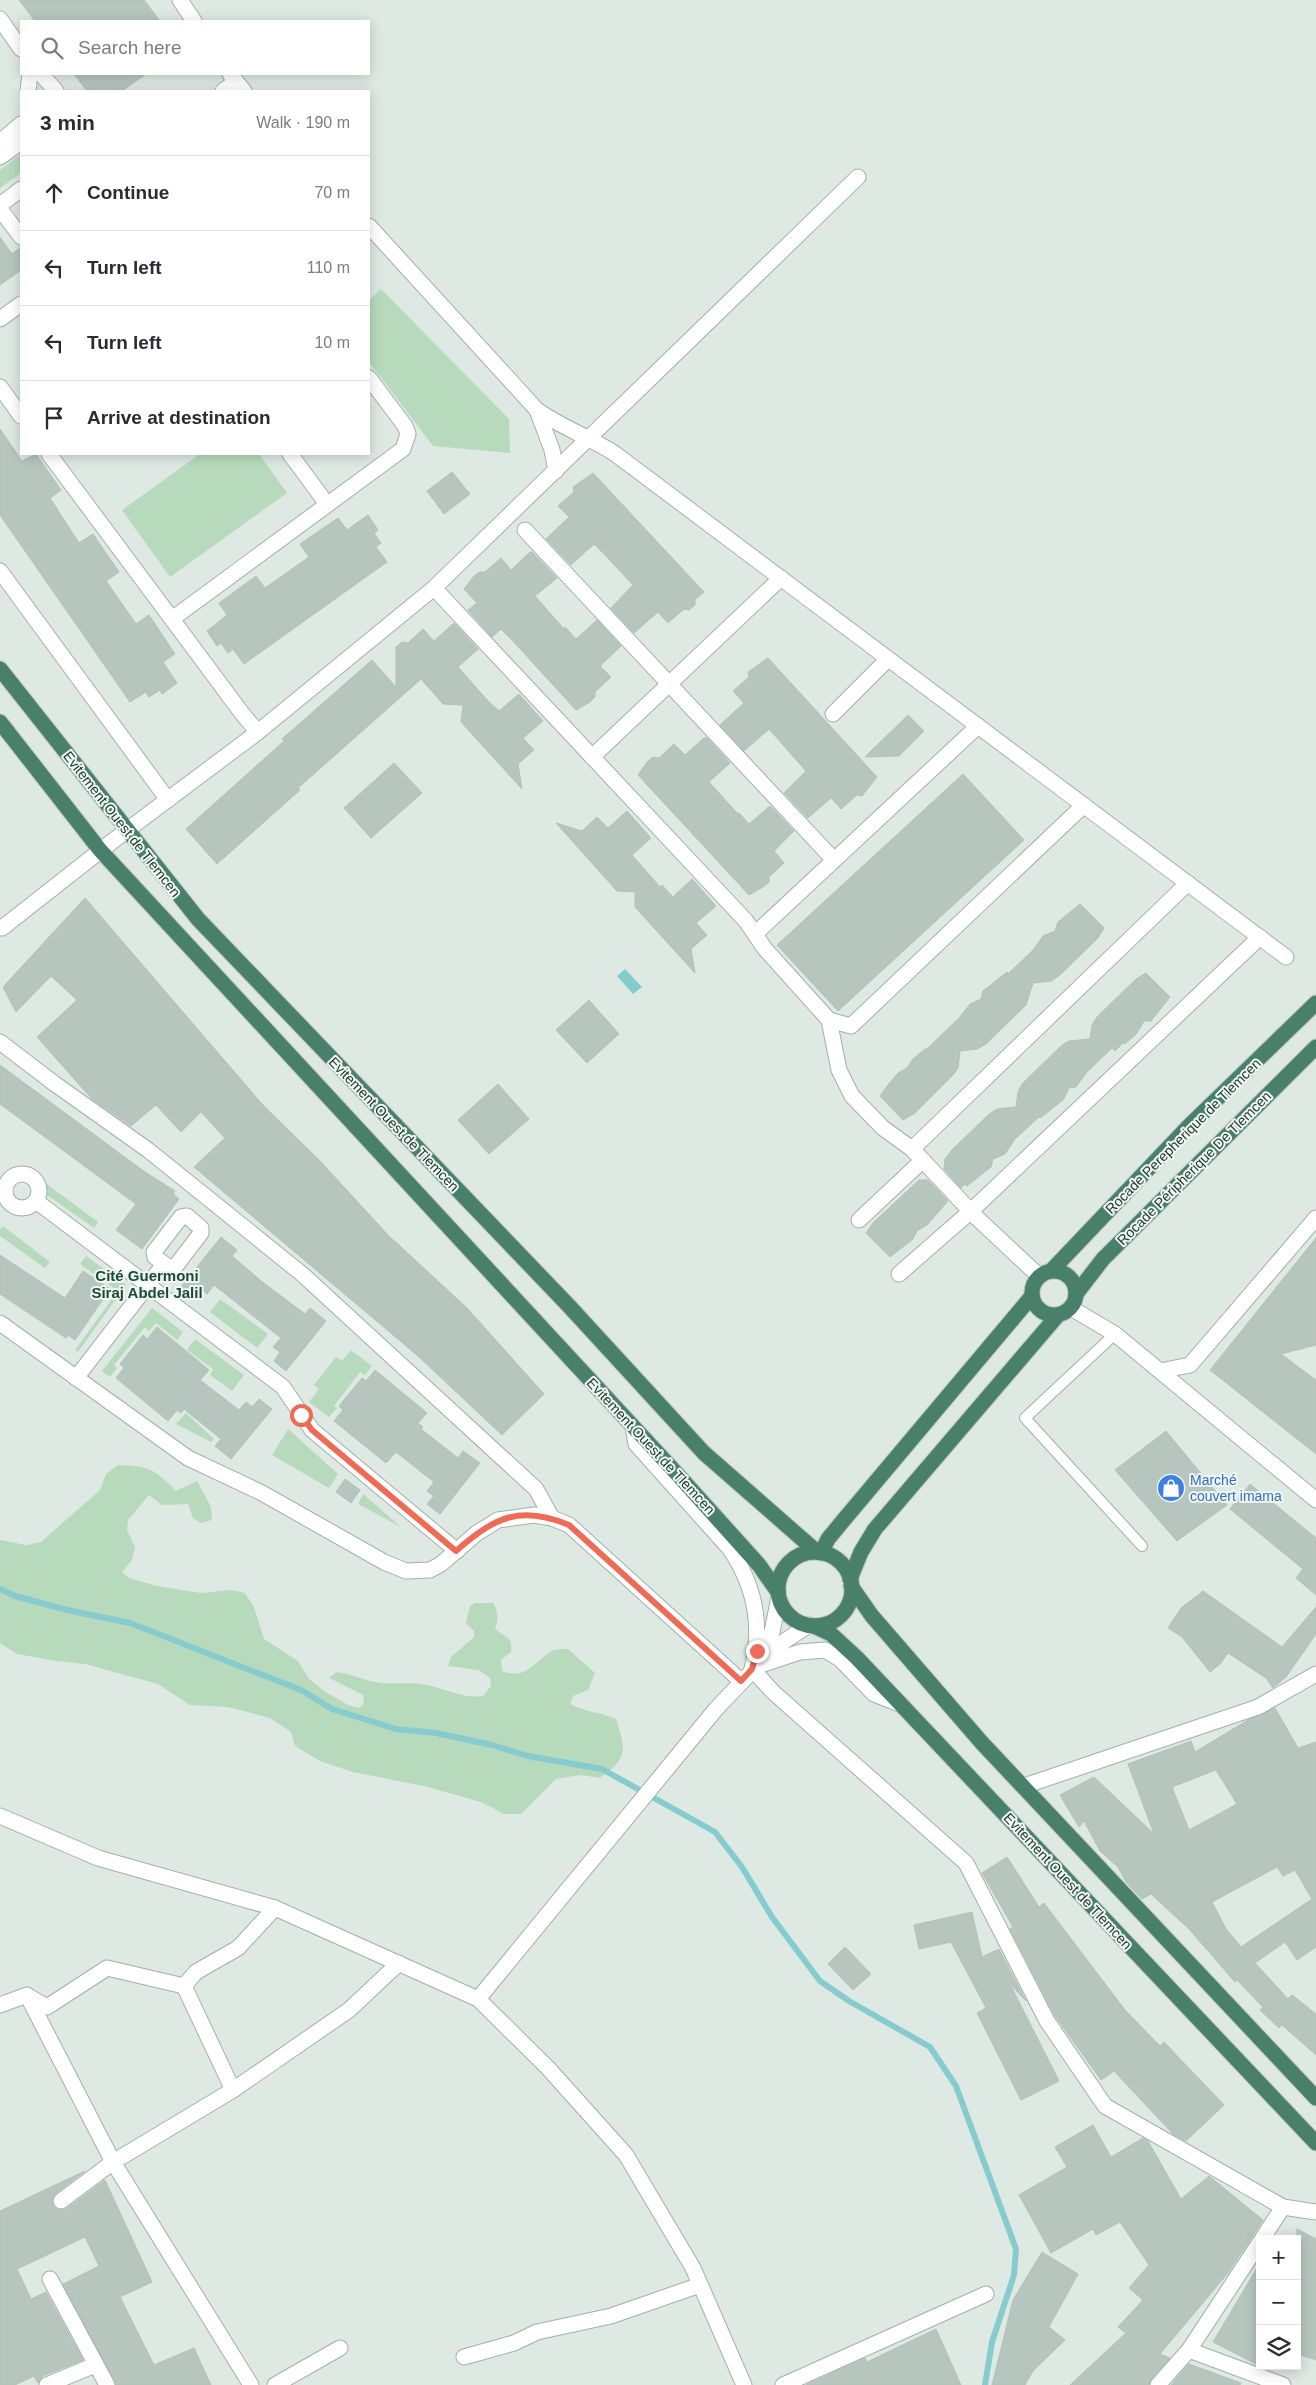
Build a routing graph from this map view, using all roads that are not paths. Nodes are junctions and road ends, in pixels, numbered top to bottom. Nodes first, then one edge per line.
1 (180, 0) edge
2 (0, 19) edge
3 (193, 20) edge
4 (20, 48) edge
5 (30, 75) edge
6 (42, 75) edge
7 (237, 82) edge
8 (28, 90) edge
9 (55, 90) edge
10 (225, 90) edge
11 (20, 125) edge
12 (0, 142) edge
13 (20, 143) edge
14 (0, 157) edge
15 (858, 177) dead end
16 (20, 190) edge
17 (0, 205) edge
18 (0, 209) edge
19 (370, 227) edge
20 (20, 236) edge
21 (20, 305) edge
22 (0, 319) edge
23 (370, 379) edge
24 (0, 387) edge
25 (537, 410) junction
26 (20, 415) edge
27 (590, 438) junction
28 (50, 455) edge
29 (291, 455) edge
30 (556, 470) junction
31 (327, 504) junction
32 (525, 530) dead end
33 (0, 571) edge
34 (780, 578) junction
35 (434, 588) junction
36 (172, 619) junction
37 (888, 659) junction
38 (0, 669) edge
39 (669, 684) junction
40 (833, 714) dead end
41 (0, 722) edge
42 (978, 726) junction
43 (258, 732) junction
44 (592, 757) junction
45 (168, 800) junction
46 (1084, 805) junction
47 (127, 829) junction
48 (100, 850) junction
49 (834, 860) junction
50 (1188, 883) junction
51 (0, 927) edge
52 (755, 934) junction
53 (1260, 937) junction
54 (1286, 957) dead end
55 (1316, 1003) edge
56 (829, 1020) junction
57 (851, 1026) junction
58 (0, 1042) edge
59 (1316, 1047) edge
60 (834, 1048) junction
61 (918, 1155) junction
62 (4, 1178) edge
63 (36, 1201) junction
64 (971, 1211) junction
65 (1316, 1218) edge
66 (859, 1220) dead end
67 (164, 1264) dead end
68 (1046, 1273) junction
69 (899, 1274) dead end
70 (147, 1286) junction
71 (1032, 1296) junction
72 (1068, 1306) junction
73 (0, 1323) edge
74 (1115, 1334) junction
75 (1160, 1371) junction
76 (76, 1378) junction
77 (633, 1427) junction
78 (1316, 1500) edge
79 (552, 1518) junction
80 (1142, 1546) dead end
81 (456, 1551) junction
82 (819, 1553) junction
83 (851, 1583) junction
84 (778, 1595) junction
85 (812, 1625) junction
86 (752, 1669) junction
87 (1316, 1674) edge
88 (741, 1681) junction
89 (902, 1705) junction
90 (1024, 1786) junction
91 (0, 1816) edge
92 (275, 1908) junction
93 (399, 1963) junction
94 (184, 1986) junction
95 (27, 1996) junction
96 (478, 1999) junction
97 (0, 2005) edge
98 (233, 2090) junction
99 (1316, 2098) edge
100 (1316, 2143) edge
101 (113, 2162) junction
102 (60, 2201) dead end
103 (1283, 2207) junction
104 (1316, 2212) edge
105 (1265, 2235) edge
106 (1256, 2248) edge
107 (50, 2279) dead end
108 (700, 2285) junction
109 (986, 2294) dead end
110 (340, 2348) dead end
111 (1189, 2350) junction
112 (464, 2357) dead end
113 (95, 2365) junction
114 (48, 2385) edge
115 (107, 2385) edge
116 (251, 2385) edge
117 (275, 2385) edge
118 (744, 2385) edge
119 (783, 2385) edge
120 (1158, 2385) edge
121 (1283, 2385) edge

1 - 3 street
2 - 4 street
5 - 8 street
6 - 9 street
7 - 10 street
11 - 12 street
13 - 14 street
15 - 27 street
16 - 17 street
18 - 20 street
19 - 25 street
21 - 22 street
23 - 31 street
24 - 26 street
25 - 27 street
25 - 30 street
27 - 30 street
27 - 34 street
28 - 36 street
29 - 31 street
30 - 35 street
31 - 36 street
32 - 39 street
33 - 45 street
34 - 37 street
34 - 39 street
35 - 43 street
35 - 44 street
36 - 43 street
37 - 40 street
37 - 42 street
38 - 47 highway, Evitement Ouest de Tlemcen
39 - 44 street
39 - 49 street
41 - 48 highway, Evitement Ouest de Tlemcen
42 - 46 street
42 - 49 street
43 - 45 street
44 - 52 street
45 - 47 street
46 - 50 street
46 - 57 street
47 - 48 street
47 - 82 highway, Evitement Ouest de Tlemcen
48 - 51 street
48 - 77 highway, Evitement Ouest de Tlemcen
49 - 52 street
50 - 53 street
50 - 61 street
52 - 56 street
53 - 54 street
53 - 64 street
55 - 68 highway, Rocade Perepherique de Tlemcen
56 - 57 street
56 - 60 street
57 - 60 street
58 - 79 street
59 - 72 highway, Rocade Péripherique De Tlemcen
60 - 61 street
61 - 64 street
61 - 66 street
62 - 63 street
62 - 63 street
63 - 70 street
64 - 68 street
64 - 69 street
65 - 75 street
67 - 70 street
68 - 71 highway
68 - 72 highway
70 - 76 street
70 - 81 street
71 - 72 highway
71 - 82 highway
72 - 74 street
72 - 83 highway, Rocade Péripherique De Tlemcen
73 - 76 street
74 - 75 street
74 - 80 lane
75 - 78 street
76 - 81 street
77 - 84 highway, Evitement Ouest de Tlemcen
77 - 86 street
79 - 81 street
79 - 88 street
82 - 83 highway, Evitement Ouest de Tlemcen
82 - 84 highway
83 - 85 highway
83 - 90 highway, Evitement Ouest de Tlemcen
84 - 85 highway, Evitement Ouest de Tlemcen
84 - 86 street
85 - 86 street
85 - 89 highway, Evitement Ouest de Tlemcen
86 - 88 street
86 - 89 street
86 - 103 street
87 - 90 street
88 - 96 street
89 - 100 highway, Evitement Ouest de Tlemcen
90 - 99 highway, Evitement Ouest de Tlemcen
91 - 92 street
92 - 93 street
92 - 94 street
93 - 96 street
93 - 98 street
94 - 95 street
94 - 98 street
95 - 97 street
95 - 101 street
96 - 108 street
98 - 101 street
101 - 102 street
101 - 116 street
103 - 104 street
103 - 105 street
106 - 111 street
107 - 113 street
108 - 112 street
108 - 118 street
109 - 119 street
110 - 117 street
111 - 120 street
111 - 121 street
113 - 114 street
113 - 115 street

